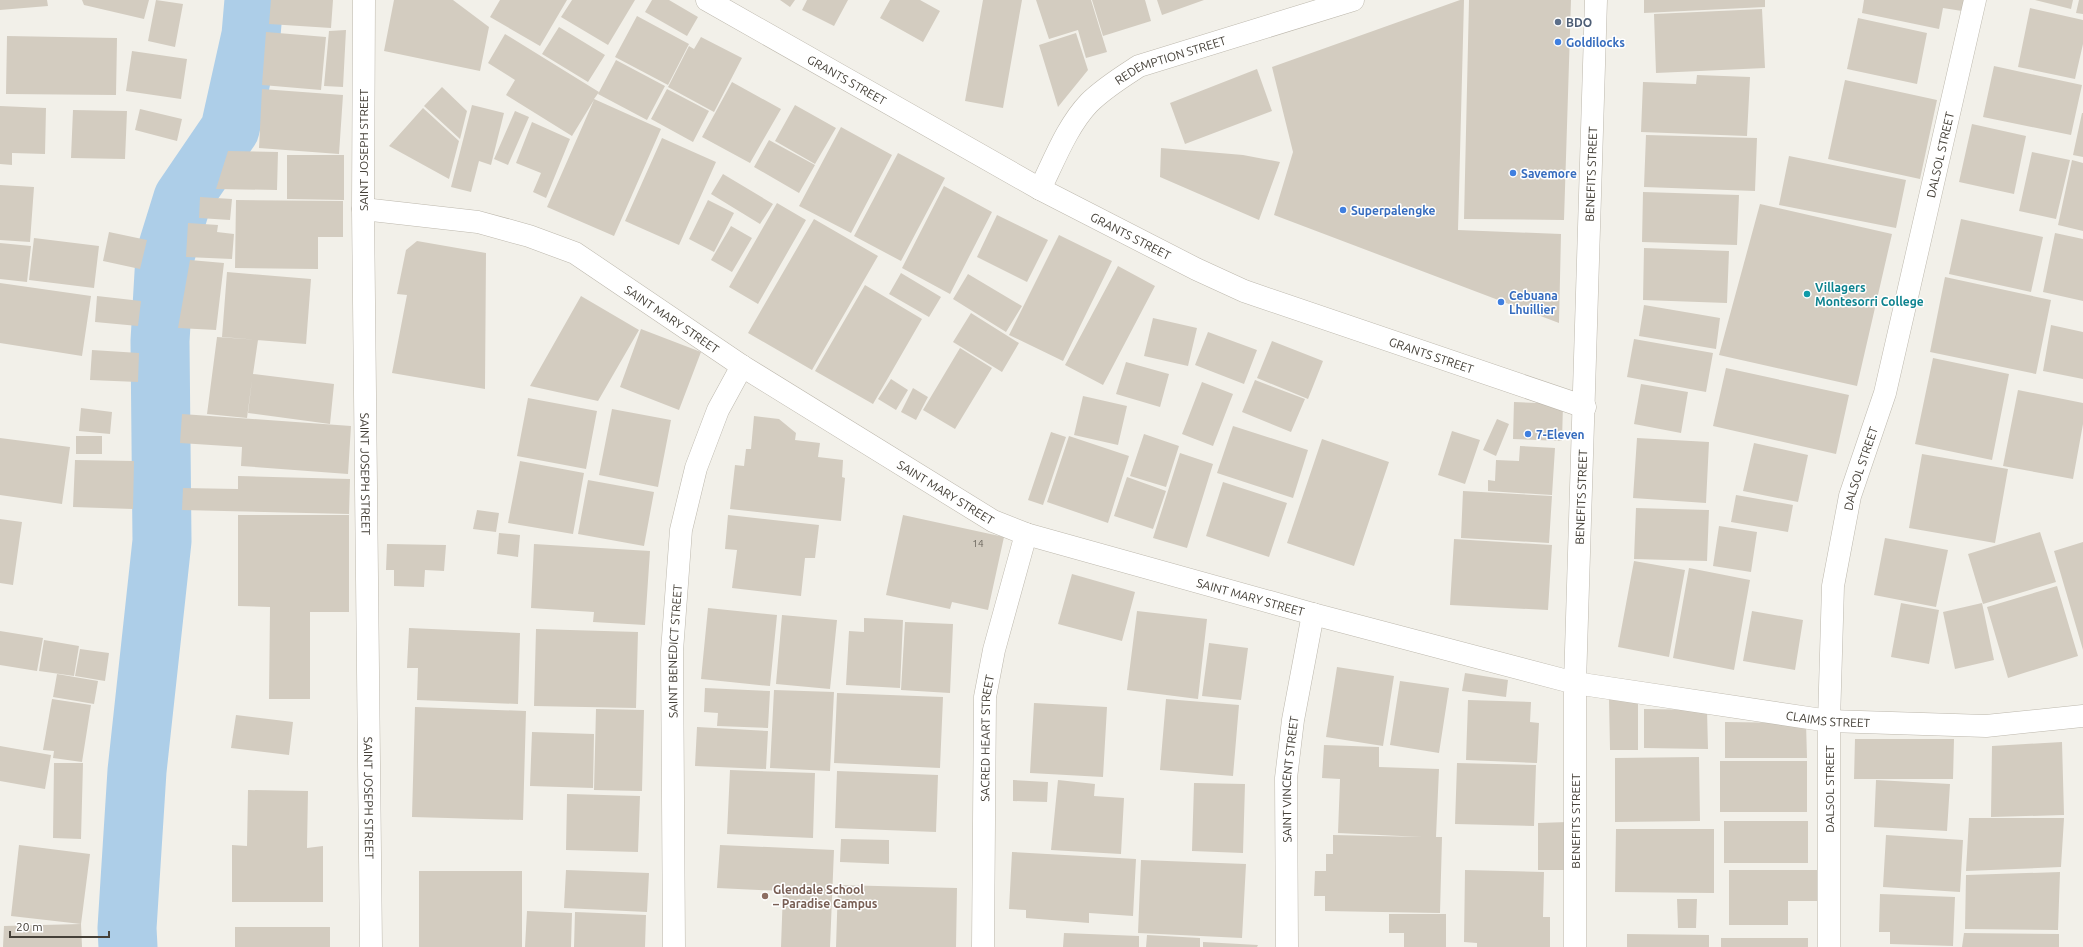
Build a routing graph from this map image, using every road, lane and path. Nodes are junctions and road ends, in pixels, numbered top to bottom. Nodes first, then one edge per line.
1 (364, 0) edge
2 (709, 0) edge
3 (1353, 0) edge
4 (1596, 0) edge
5 (1975, 0) edge
6 (1040, 189) junction
7 (363, 209) junction
8 (742, 366) junction
9 (1585, 406) junction
10 (1026, 534) junction
11 (1313, 614) junction
12 (1575, 683) junction
13 (2083, 716) edge
14 (1829, 721) junction
15 (371, 947) edge
16 (674, 947) edge
17 (983, 947) edge
18 (1287, 947) edge
19 (1575, 947) edge
20 (1829, 947) edge

1 - 7 street, SAINT JOSEPH STREET
2 - 6 street, GRANTS STREET
3 - 6 street, REDEMPTION STREET
4 - 9 street, BENEFITS STREET
5 - 14 street, DALSOL STREET
6 - 9 street, GRANTS STREET
7 - 8 street, SAINT MARY STREET
7 - 15 street, SAINT JOSEPH STREET
8 - 10 street, SAINT MARY STREET
8 - 16 street, SAINT BENEDICT STREET
9 - 12 street, BENEFITS STREET
10 - 11 street, SAINT MARY STREET
10 - 17 street, SACRED HEART STREET
11 - 12 street, SAINT MARY STREET
11 - 18 street, SAINT VINCENT STREET
12 - 14 street, CLAIMS STREET
12 - 19 street, BENEFITS STREET
13 - 14 street, CLAIMS STREET
14 - 20 street, DALSOL STREET

